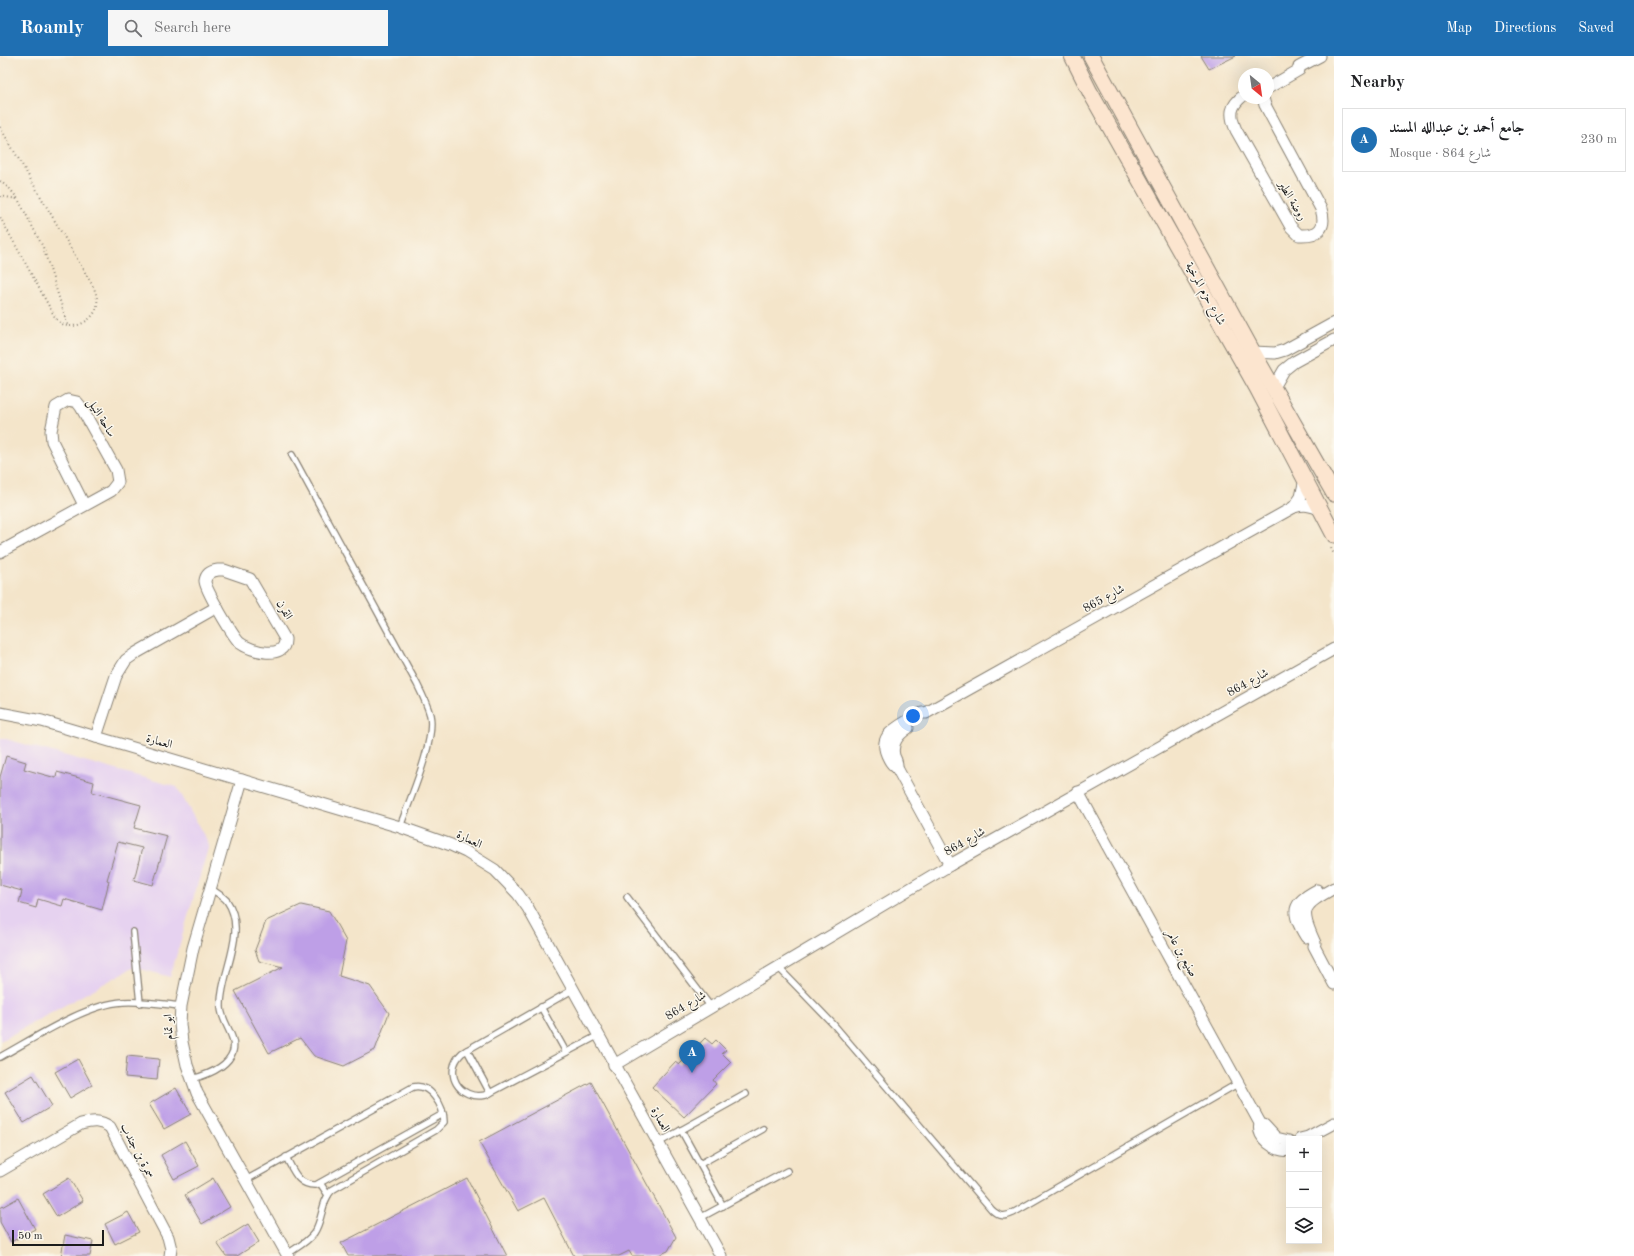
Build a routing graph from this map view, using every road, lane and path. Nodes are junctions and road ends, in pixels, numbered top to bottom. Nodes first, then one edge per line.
1 (1072, 56) edge
2 (1091, 56) edge
3 (1320, 56) edge
4 (1299, 67) junction
5 (1274, 79) edge
6 (1274, 85) edge
7 (1238, 100) edge
8 (1265, 104) edge
9 (0, 128) edge
10 (0, 181) edge
11 (0, 196) edge
12 (18, 199) junction
13 (0, 217) edge
14 (1334, 323) edge
15 (68, 326) junction
16 (1334, 340) edge
17 (1252, 352) junction
18 (1273, 389) junction
19 (292, 455) dead end
20 (1305, 479) junction
21 (1334, 494) edge
22 (84, 505) junction
23 (1294, 507) junction
24 (1321, 510) junction
25 (1334, 535) edge
26 (0, 552) edge
27 (217, 607) junction
28 (1334, 649) edge
29 (0, 713) edge
30 (96, 737) junction
31 (242, 780) junction
32 (1078, 792) junction
33 (400, 827) junction
34 (950, 865) junction
35 (1334, 882) edge
36 (210, 888) junction
37 (1334, 888) edge
38 (627, 897) dead end
39 (133, 932) dead end
40 (1314, 946) junction
41 (778, 967) junction
42 (1332, 977) edge
43 (574, 990) junction
44 (140, 1003) junction
45 (181, 1006) junction
46 (542, 1007) junction
47 (711, 1007) junction
48 (599, 1035) junction
49 (467, 1050) junction
50 (566, 1052) junction
51 (0, 1057) edge
52 (614, 1065) junction
53 (192, 1079) junction
54 (1237, 1084) junction
55 (490, 1093) junction
56 (746, 1094) dead end
57 (443, 1114) junction
58 (1334, 1123) edge
59 (1261, 1125) junction
60 (763, 1129) dead end
61 (681, 1130) junction
62 (1309, 1136) edge
63 (1286, 1140) edge
64 (658, 1143) junction
65 (1286, 1150) edge
66 (286, 1157) junction
67 (700, 1164) junction
68 (0, 1171) edge
69 (787, 1171) dead end
70 (246, 1180) junction
71 (320, 1183) junction
72 (328, 1195) junction
73 (723, 1206) junction
74 (700, 1218) junction
75 (287, 1255) edge
76 (170, 1256) edge
77 (721, 1256) edge

1 - 20 street, شارع حزم المرخية
2 - 17 street, شارع حزم المرخية
3 - 4 street
4 - 5 street
4 - 6 street
7 - 8 street, روضة الطير
9 - 15 path
10 - 12 path
11 - 12 path
12 - 15 path
13 - 15 path
14 - 17 street
16 - 18 street
17 - 18 street, شارع حزم المرخية
18 - 21 street, شارع حزم المرخية
19 - 33 lane
20 - 23 street
20 - 24 street, شارع حزم المرخية
22 - 22 street, ساحة النيل
22 - 26 street, ساحة النيل
23 - 24 street, شارع 865
23 - 34 street, شارع 865
24 - 25 street, شارع حزم المرخية
27 - 27 street, القرن
27 - 30 street
28 - 32 street, شارع 864
29 - 30 street, العمارة
30 - 31 street, العمارة
31 - 33 street, العمارة
31 - 36 street, ابو تمام
32 - 34 street, شارع 864
32 - 54 street, صنيع بن عامر
33 - 43 street, العمارة
34 - 41 street, شارع 864
35 - 40 street
36 - 45 street, ابو تمام
36 - 53 lane
37 - 40 street
38 - 47 lane
39 - 44 lane
40 - 42 street
41 - 47 street, شارع 864
41 - 54 lane
43 - 46 lane
43 - 48 street, العمارة
44 - 45 lane
44 - 51 lane
45 - 53 street, ابو تمام
46 - 49 lane
46 - 50 lane
47 - 52 street, شارع 864
48 - 50 lane
48 - 52 street, العمارة
49 - 55 lane
49 - 55 lane
50 - 55 lane
52 - 64 street, العمارة
53 - 70 street, ابو تمام
54 - 59 street, صنيع بن عامر
56 - 61 lane
57 - 66 lane
57 - 71 lane
57 - 72 lane
58 - 62 street
59 - 63 street, صنيع بن عامر
59 - 65 street, صنيع بن عامر
60 - 67 lane
61 - 64 lane
61 - 67 lane
64 - 74 street, العمارة
66 - 70 lane
66 - 71 lane
67 - 73 lane
68 - 76 street, سمرة بن جندب
69 - 73 lane
70 - 75 street, ابو تمام
71 - 72 lane
72 - 75 lane
73 - 74 lane
74 - 77 street, العمارة

